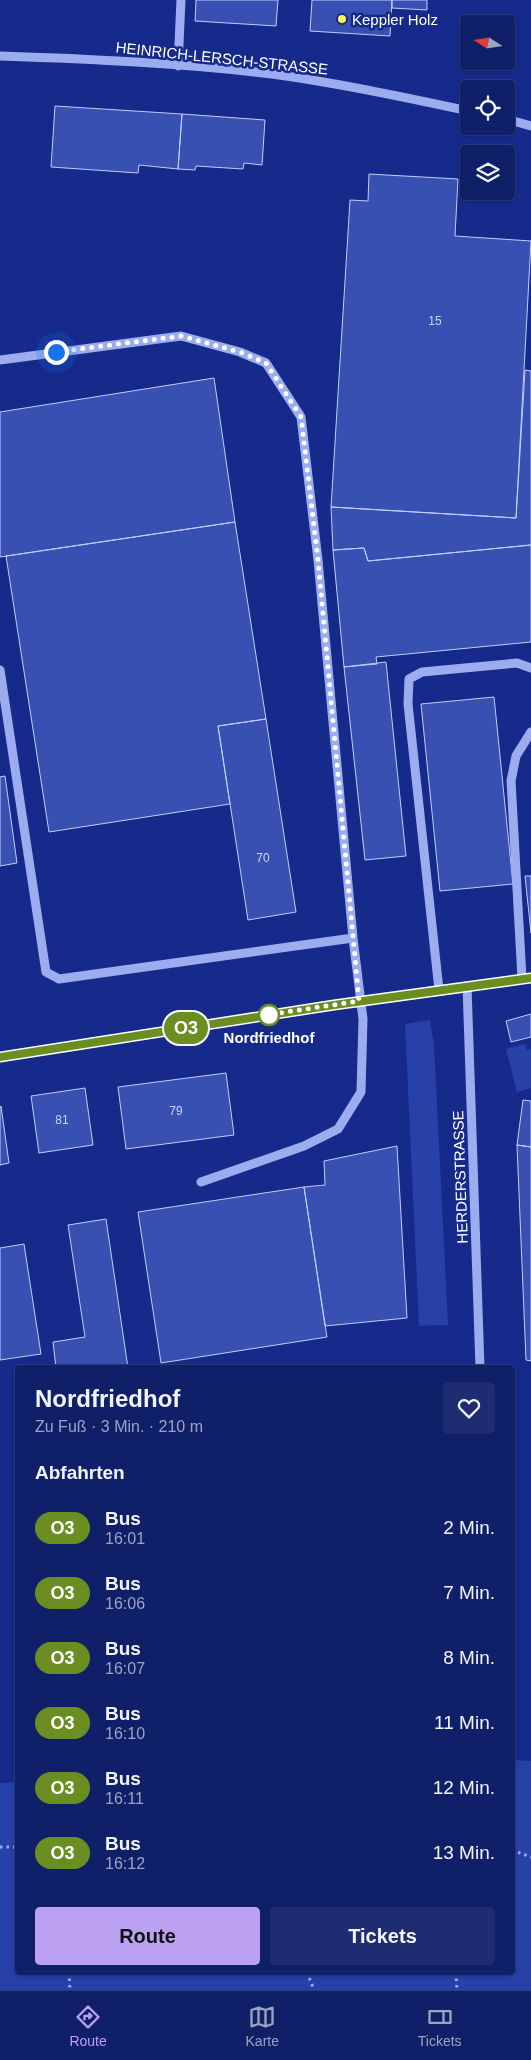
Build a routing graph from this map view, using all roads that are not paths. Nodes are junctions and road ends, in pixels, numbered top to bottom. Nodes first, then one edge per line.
1 (181, 0) edge
2 (0, 56) edge
3 (178, 66) junction
4 (460, 109) edge
5 (515, 122) edge
6 (531, 126) edge
7 (0, 360) edge
8 (531, 668) edge
9 (0, 670) edge
10 (531, 732) edge
11 (353, 938) junction
12 (527, 978) edge
13 (467, 986) junction
14 (439, 990) junction
15 (359, 1001) junction
16 (0, 1057) edge
17 (201, 1182) dead end
18 (480, 1365) edge

1 - 3 street
2 - 3 street, HEINRICH-LERSCH-STRASSE
3 - 4 street, HEINRICH-LERSCH-STRASSE
5 - 6 street
7 - 11 street
8 - 14 street
9 - 11 street
10 - 12 street
11 - 15 street
12 - 13 street
13 - 14 street
13 - 18 street, HERDERSTRASSE
14 - 15 street
15 - 16 street
15 - 17 street

